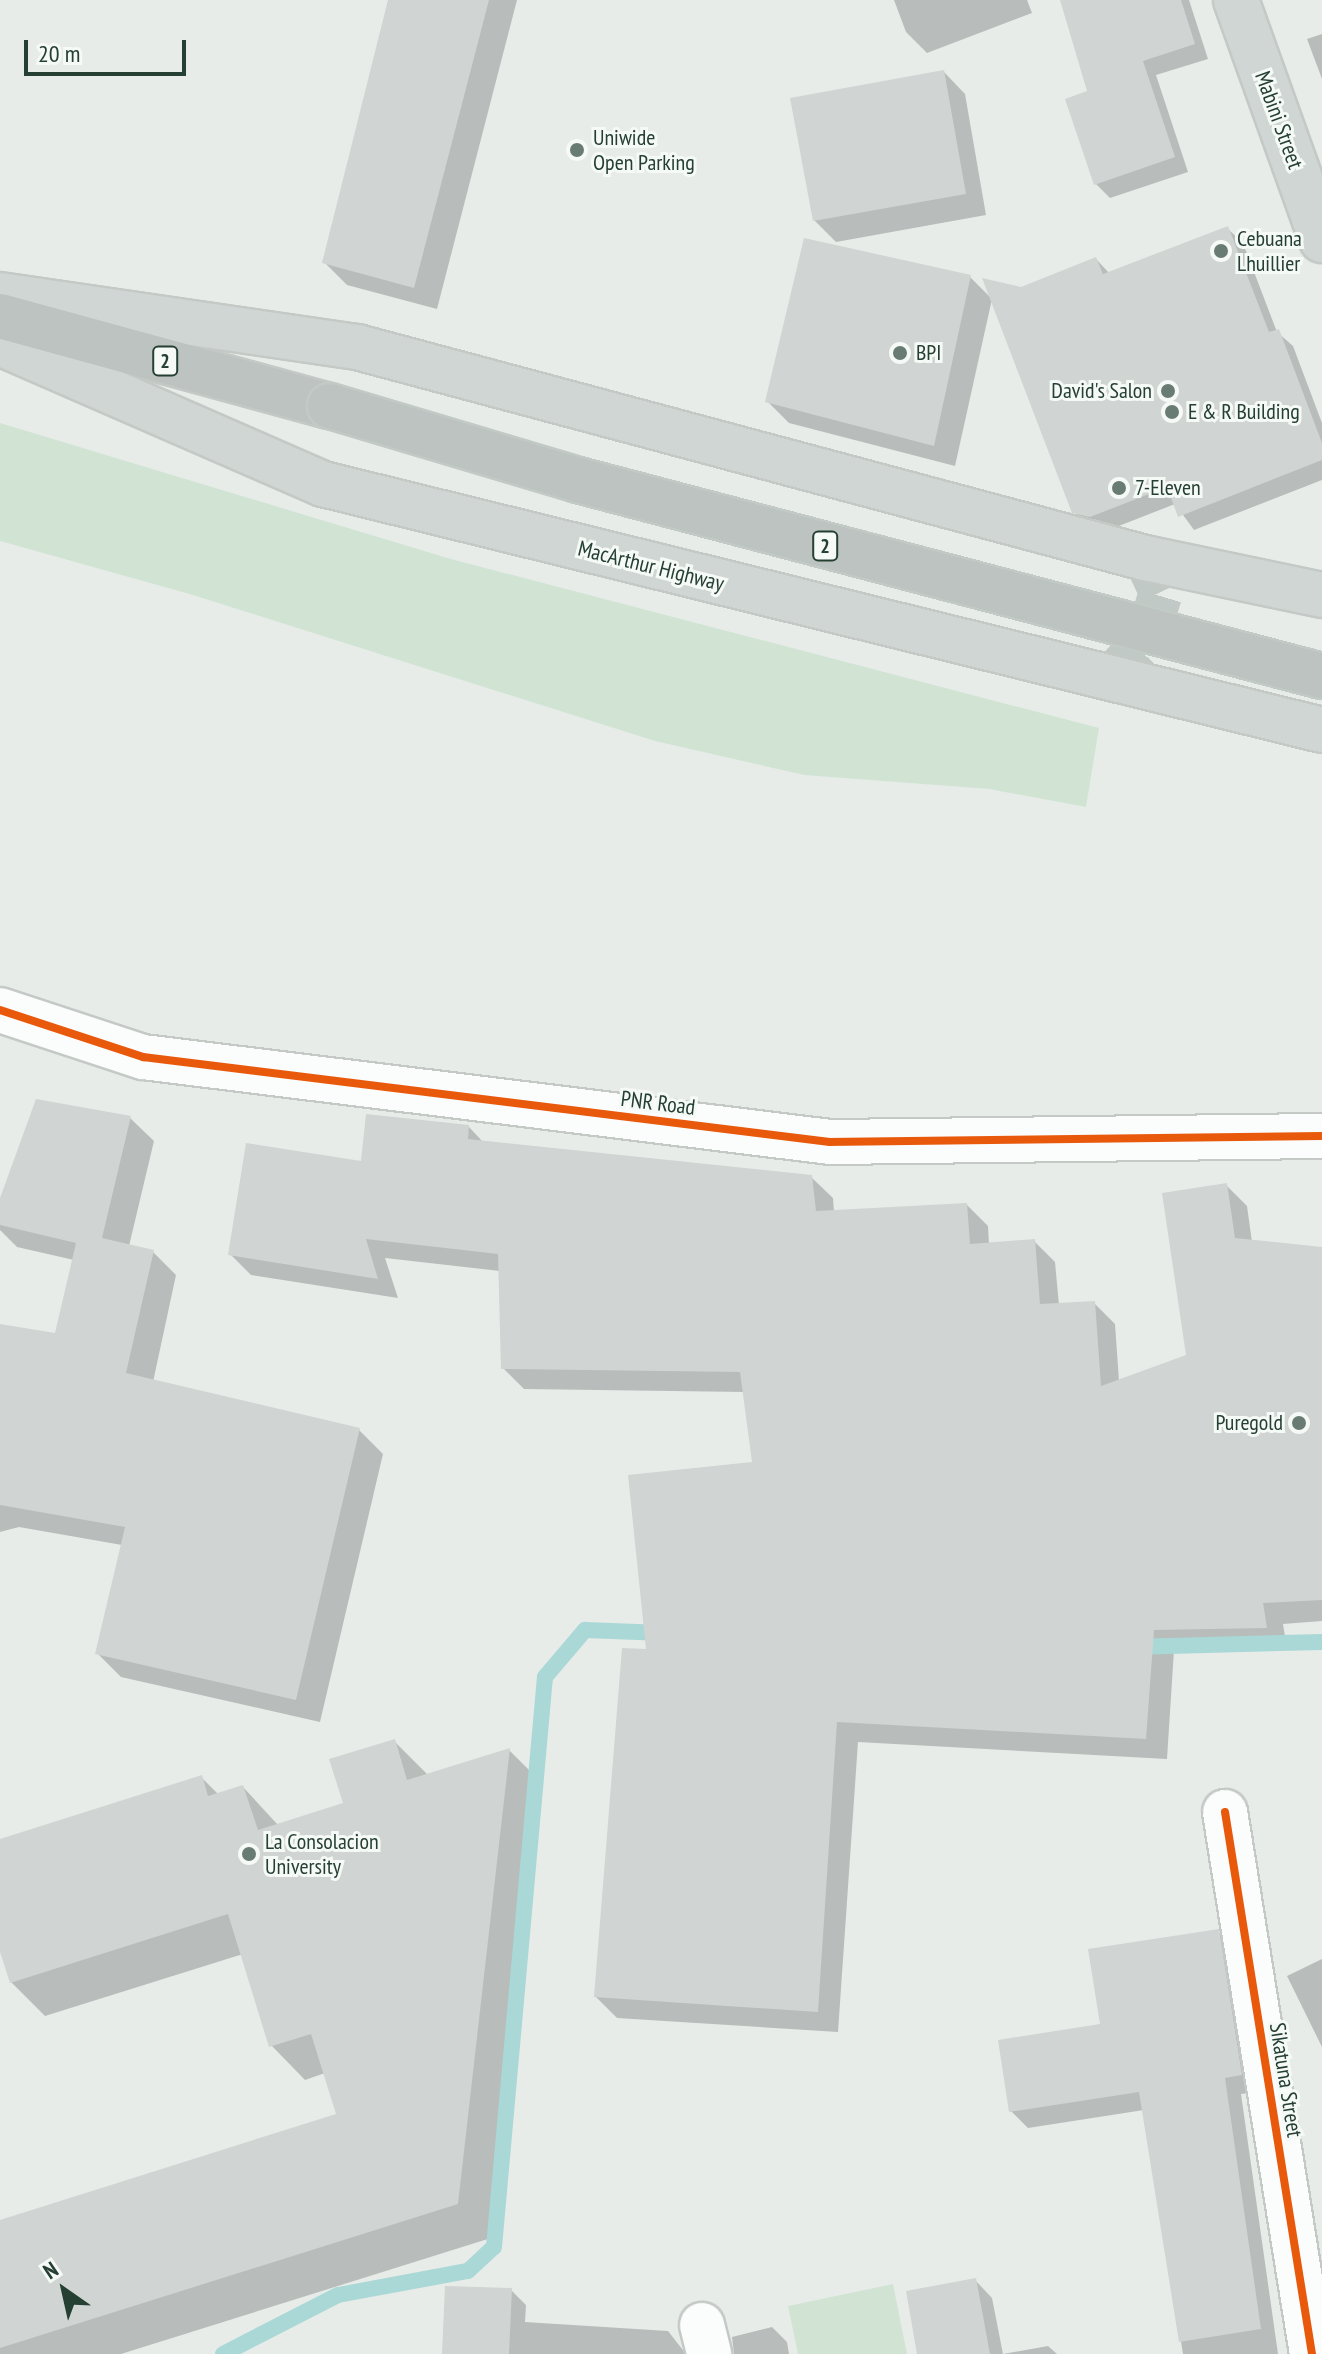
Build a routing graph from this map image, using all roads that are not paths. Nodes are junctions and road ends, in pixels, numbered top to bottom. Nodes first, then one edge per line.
1 (1236, 0) edge
2 (1322, 240) edge
3 (0, 295) edge
4 (0, 316) edge
5 (0, 343) edge
6 (1322, 595) edge
7 (1322, 676) edge
8 (1322, 730) edge
9 (0, 1010) edge
10 (1322, 1136) edge
11 (1225, 1812) dead end
12 (1312, 2354) edge

1 - 2 main road, Mabini Street
3 - 6 main road
4 - 7 highway, 2, bridge
5 - 8 main road, MacArthur Highway
9 - 10 street, PNR Road
11 - 12 street, Sikatuna Street

